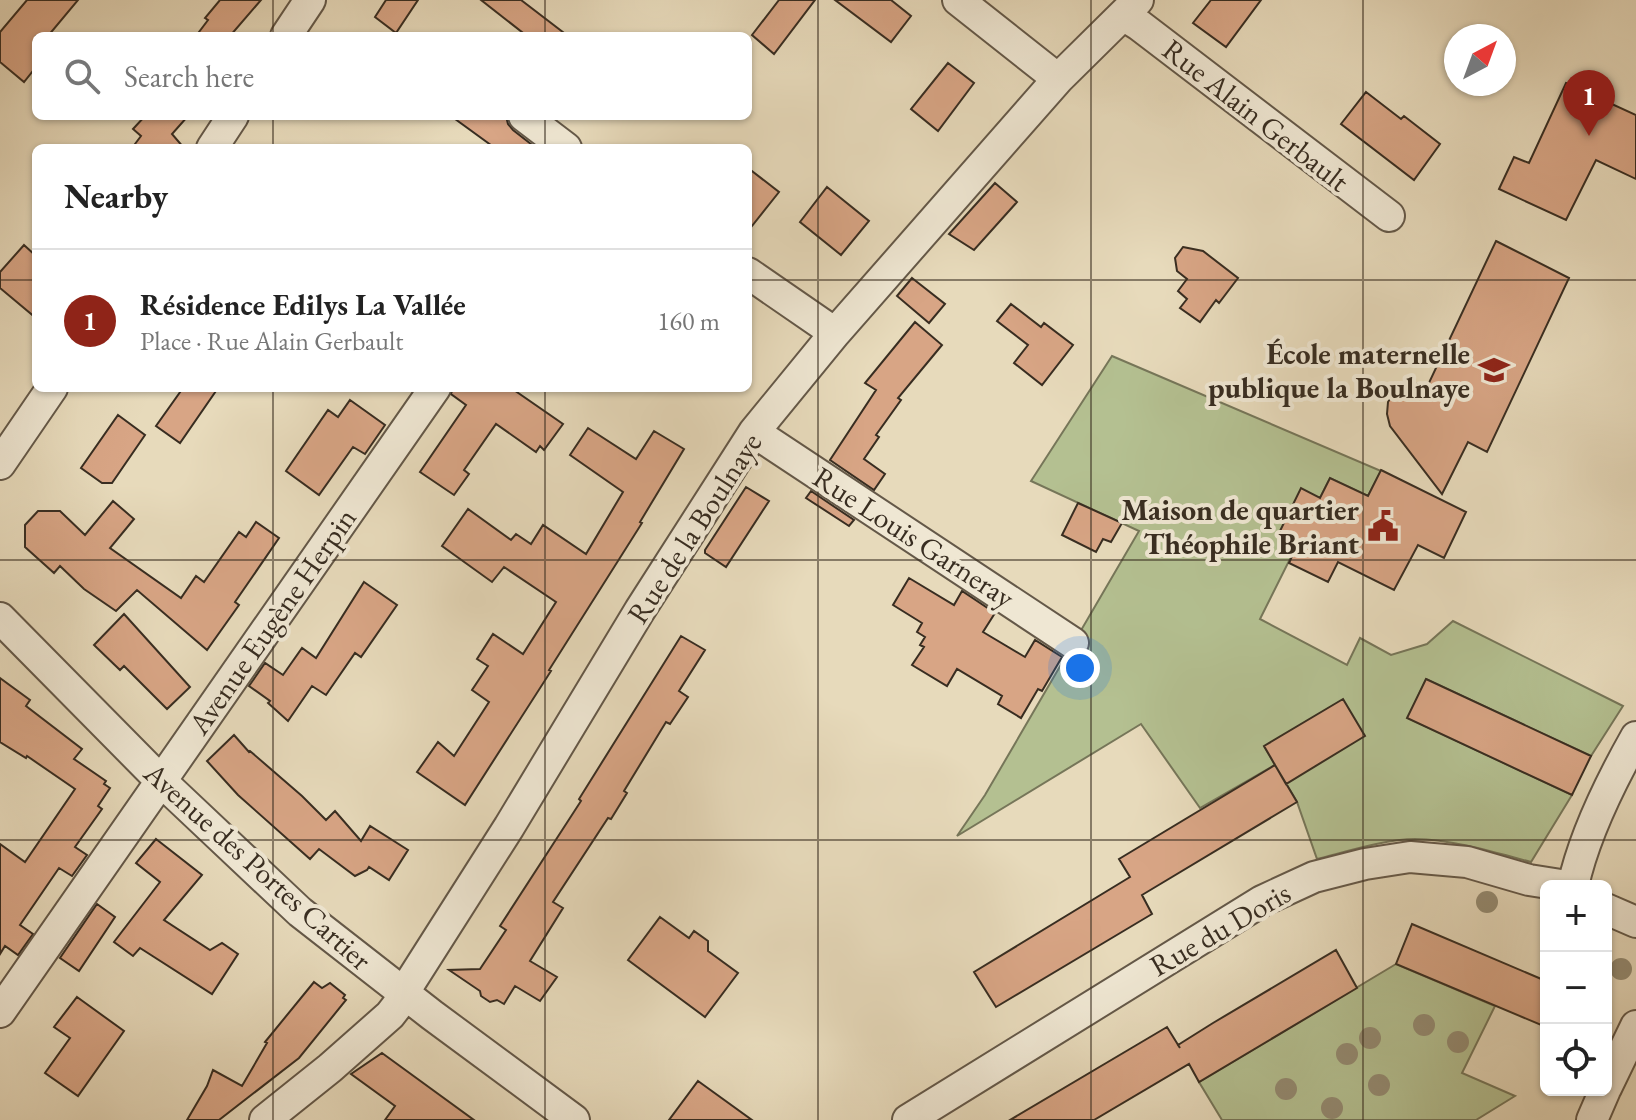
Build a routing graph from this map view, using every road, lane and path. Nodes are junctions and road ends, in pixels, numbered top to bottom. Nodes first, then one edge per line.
1 (310, 0) edge
2 (958, 0) edge
3 (1130, 7) edge
4 (289, 32) edge
5 (1058, 79) junction
6 (230, 120) edge
7 (529, 120) edge
8 (215, 144) edge
9 (561, 144) edge
10 (1389, 216) dead end
11 (752, 276) edge
12 (835, 333) junction
13 (49, 392) edge
14 (432, 392) edge
15 (754, 432) junction
16 (0, 464) edge
17 (0, 618) edge
18 (1073, 643) dead end
19 (1636, 737) edge
20 (161, 781) junction
21 (1572, 880) edge
22 (1540, 881) edge
23 (1612, 912) edge
24 (1636, 922) edge
25 (404, 992) junction
26 (0, 1012) edge
27 (1636, 1026) edge
28 (1612, 1076) edge
29 (1603, 1096) edge
30 (265, 1120) edge
31 (574, 1120) edge
32 (908, 1120) edge
33 (1592, 1120) edge

1 - 4 street
2 - 5 street
3 - 5 street, Rue de la Boulnaye
3 - 10 street, Rue Alain Gerbault
5 - 12 street, Rue de la Boulnaye
6 - 8 street
7 - 9 street
11 - 12 street
12 - 15 street, Rue de la Boulnaye
13 - 16 street
14 - 20 street, Avenue Eugène Herpin
15 - 18 street, Rue Louis Garneray
15 - 25 street, Rue de la Boulnaye
17 - 20 street, Avenue des Portes Cartier
19 - 21 street
20 - 25 street, Avenue des Portes Cartier
20 - 26 street, Avenue Eugène Herpin
22 - 32 street, Rue du Doris
23 - 24 street
25 - 30 street, Rue de la Boulnaye
25 - 31 street, Avenue des Portes Cartier
27 - 28 street
29 - 33 street

